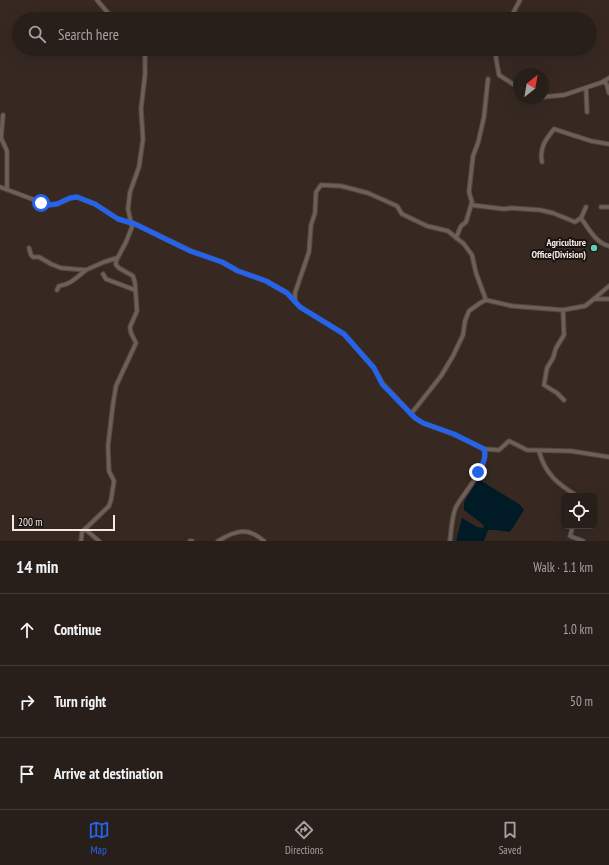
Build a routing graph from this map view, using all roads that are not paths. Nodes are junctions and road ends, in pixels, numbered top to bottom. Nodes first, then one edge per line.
1 (97, 0) edge
2 (520, 0) edge
3 (107, 12) edge
4 (514, 12) edge
5 (145, 56) edge
6 (496, 56) edge
7 (609, 78) edge
8 (488, 79) dead end
9 (604, 81) junction
10 (513, 84) edge
11 (586, 88) junction
12 (609, 93) edge
13 (549, 96) edge
14 (587, 112) dead end
15 (3, 115) dead end
16 (609, 144) edge
17 (542, 162) dead end
18 (0, 187) edge
19 (7, 189) junction
20 (471, 205) junction
21 (586, 207) dead end
22 (601, 207) dead end
23 (609, 207) edge
24 (580, 218) junction
25 (130, 223) junction
26 (456, 238) junction
27 (609, 246) edge
28 (28, 248) dead end
29 (117, 258) junction
30 (86, 270) junction
31 (104, 274) dead end
32 (609, 286) edge
33 (58, 290) dead end
34 (135, 290) junction
35 (594, 298) junction
36 (609, 299) edge
37 (295, 300) junction
38 (486, 300) junction
39 (563, 310) junction
40 (564, 400) dead end
41 (411, 414) junction
42 (484, 449) junction
43 (539, 451) junction
44 (609, 457) edge
45 (572, 493) edge
46 (85, 529) junction
47 (572, 529) edge
48 (81, 541) edge
49 (99, 541) edge
50 (218, 541) edge
51 (264, 541) edge
52 (450, 541) edge
53 (583, 541) edge

1 - 3 street
2 - 4 street
5 - 25 street
6 - 10 street
7 - 9 street
8 - 20 street
9 - 11 street
9 - 12 street
11 - 13 street
11 - 14 street
15 - 19 street
16 - 17 street
18 - 19 street
19 - 25 street
20 - 24 street
20 - 26 street
21 - 24 street
22 - 23 street
24 - 27 street
25 - 29 street
25 - 37 street
26 - 37 street
26 - 38 street
28 - 30 street
29 - 30 street
29 - 34 street
30 - 33 street
31 - 34 street
32 - 35 street
34 - 46 street
35 - 36 street
35 - 39 street
37 - 41 street
38 - 39 street
38 - 41 street
39 - 40 street
41 - 42 street
42 - 43 street
42 - 52 street
43 - 44 street
43 - 45 street
46 - 48 street
46 - 49 street
47 - 53 street
50 - 51 street

